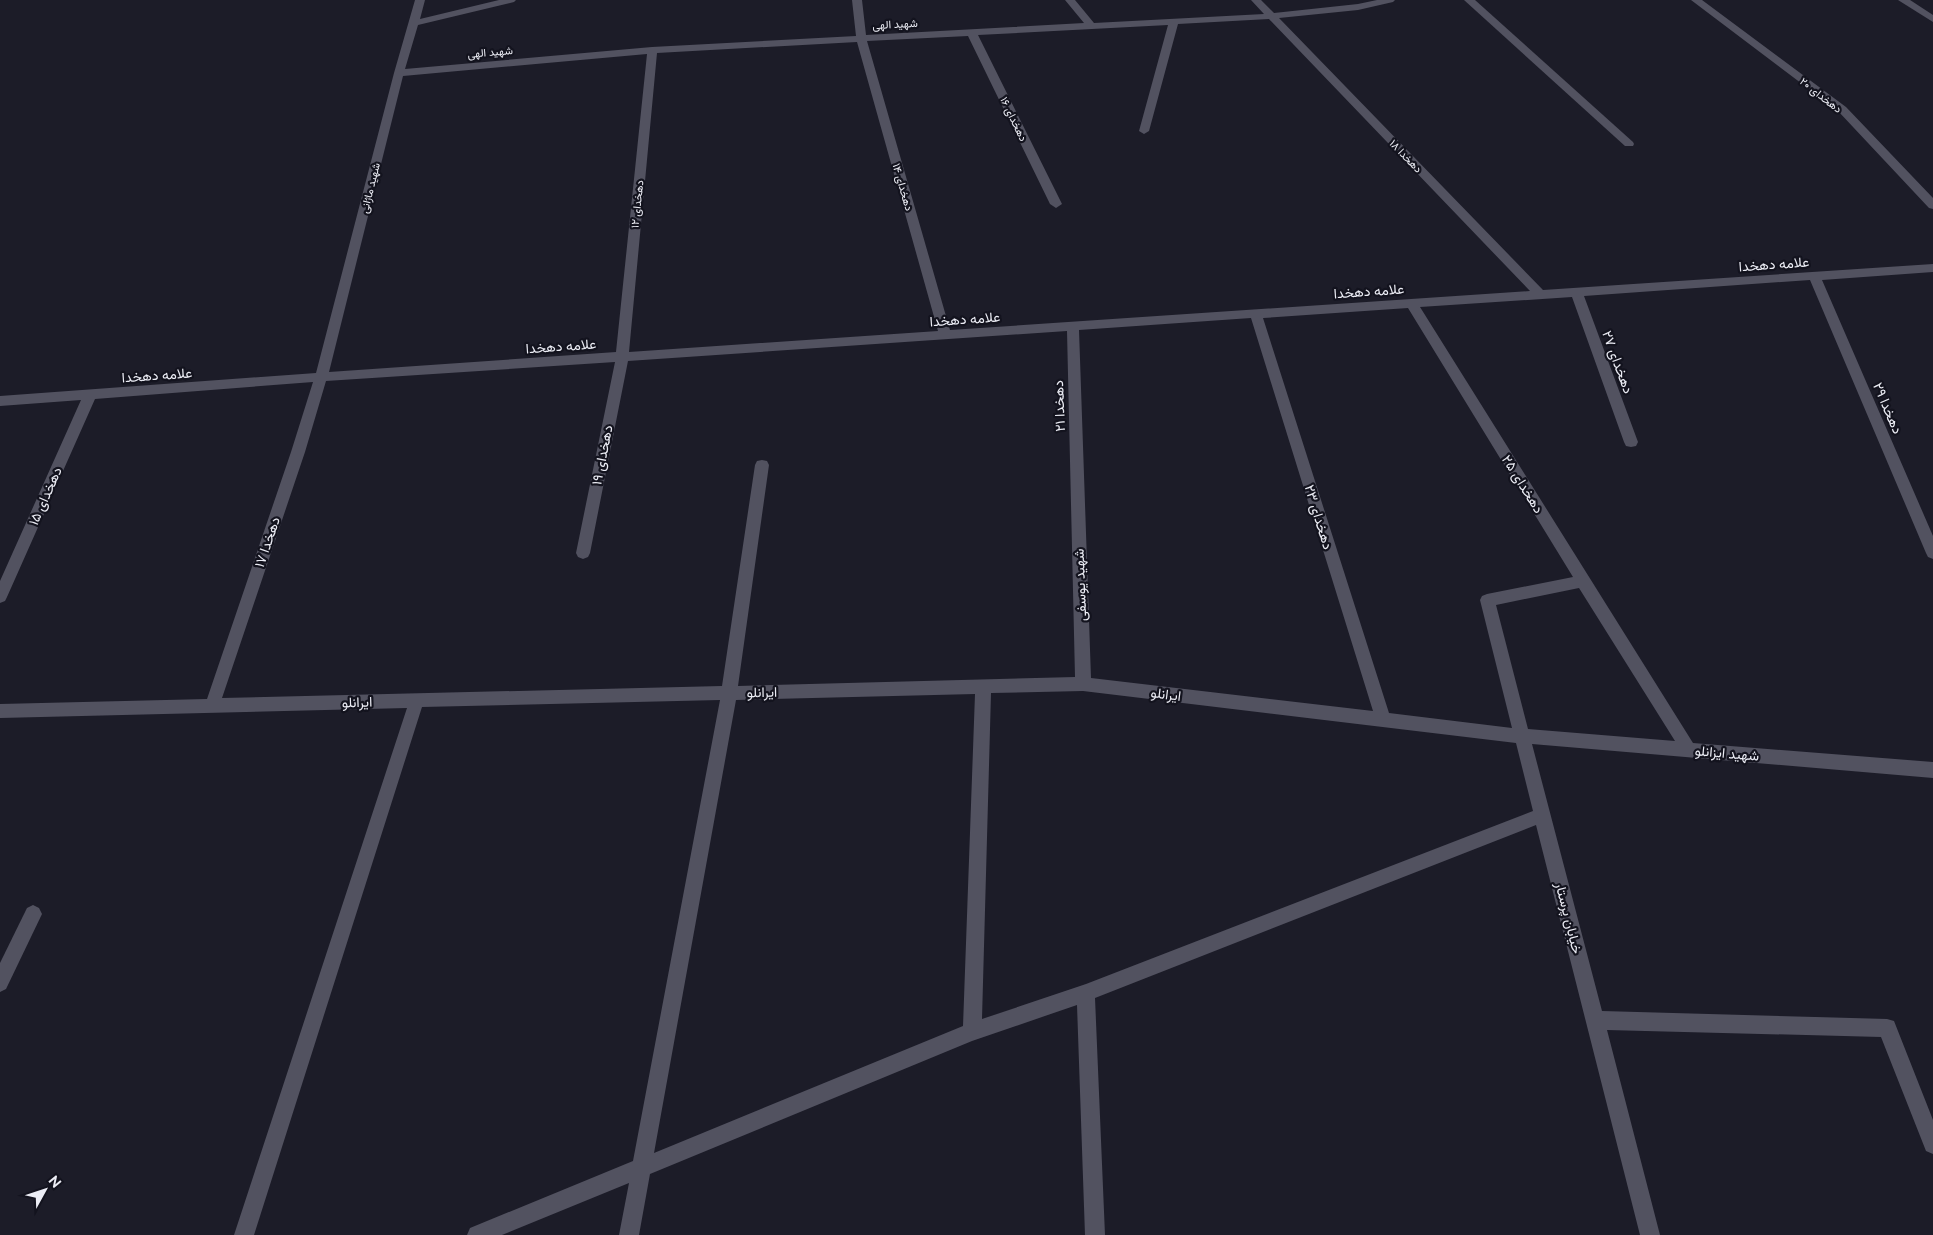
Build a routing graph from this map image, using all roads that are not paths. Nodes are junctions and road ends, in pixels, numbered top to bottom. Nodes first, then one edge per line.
1 (420, 0) edge
2 (511, 0) edge
3 (857, 0) edge
4 (1070, 0) edge
5 (1256, 0) edge
6 (1390, 0) edge
7 (1469, 0) edge
8 (1696, 0) edge
9 (1903, 0) edge
10 (1272, 16) junction
11 (1933, 19) edge
12 (1174, 22) junction
13 (414, 23) junction
14 (1092, 27) junction
15 (972, 33) junction
16 (861, 38) junction
17 (652, 50) junction
18 (399, 73) junction
19 (1144, 131) dead end
20 (1629, 144) dead end
21 (1056, 204) dead end
22 (1933, 205) edge
23 (1933, 268) edge
24 (1814, 276) junction
25 (1577, 293) junction
26 (1541, 295) junction
27 (1411, 304) junction
28 (1256, 314) junction
29 (1073, 326) junction
30 (945, 335) junction
31 (622, 358) junction
32 (321, 377) junction
33 (90, 395) junction
34 (0, 401) edge
35 (1631, 442) dead end
36 (762, 465) dead end
37 (1077, 485) joint
38 (583, 553) dead end
39 (1933, 553) edge
40 (1583, 581) junction
41 (0, 597) edge
42 (1083, 684) junction
43 (983, 686) junction
44 (729, 693) junction
45 (417, 700) junction
46 (212, 706) junction
47 (0, 711) edge
48 (1383, 719) junction
49 (1521, 736) junction
50 (1689, 750) junction
51 (1933, 770) edge
52 (1542, 815) junction
53 (34, 914) dead end
54 (0, 983) edge
55 (1086, 993) junction
56 (1595, 1020) junction
57 (972, 1032) junction
58 (1933, 1144) edge
59 (640, 1168) junction
60 (244, 1235) edge
61 (477, 1235) edge
62 (629, 1235) edge
63 (1094, 1235) edge
64 (1650, 1235) edge

1 - 13 street, شهید ماژانی
2 - 13 street
3 - 16 street, دهخدای ۱۴
4 - 14 street
5 - 10 street, دهخدا ۱۸
6 - 10 street, شهید الهی
7 - 20 street
8 - 22 street, دهخدای ۲۰
9 - 11 street
10 - 12 street, شهید الهی
10 - 26 street, دهخدا ۱۸
12 - 14 street, شهید الهی
12 - 19 street
13 - 18 street, شهید ماژانی
14 - 15 street, شهید الهی
15 - 16 street, شهید الهی
15 - 21 street, دهخدای ۱۶
16 - 17 street, شهید الهی
16 - 30 street, دهخدای ۱۴
17 - 18 street, شهید الهی
17 - 31 street, دهخدای ۱۲
18 - 32 street, شهید ماژانی
23 - 24 street, علامه دهخدا
24 - 25 street, علامه دهخدا
24 - 39 street, دهخدا ۲۹
25 - 26 street, علامه دهخدا
25 - 35 street, دهخدای ۲۷
26 - 27 street, علامه دهخدا
27 - 28 street, علامه دهخدا
27 - 40 street, دهخدای ۲۵
28 - 29 street, علامه دهخدا
28 - 48 street, دهخدای ۲۳
29 - 30 street, علامه دهخدا
29 - 37 street, دهخدا ۲۱
30 - 31 street, علامه دهخدا
31 - 32 street, علامه دهخدا
31 - 38 street, دهخدای ۱۹
32 - 33 street, علامه دهخدا
32 - 46 street, دهخدا ۱۷
33 - 34 street, علامه دهخدا
33 - 41 street, دهخدای ۱۵
36 - 44 street
37 - 42 street, شهید یوسفی
40 - 49 street, خیابان پرستار
40 - 50 street, دهخدای ۲۵
42 - 43 street, ایرانلو
42 - 48 street, ایرانلو
43 - 44 street, ایرانلو
43 - 57 street
44 - 45 street, ایرانلو
44 - 59 street
45 - 46 street, ایرانلو
45 - 60 street
46 - 47 street, ایرانلو
48 - 49 street, ایرانلو
49 - 50 street, شهید ایزانلو
49 - 52 street, خیابان پرستار
50 - 51 street, شهید ایزانلو
52 - 55 street
52 - 56 street, خیابان پرستار
53 - 54 street
55 - 57 street
55 - 63 street
56 - 58 street
56 - 64 street, خیابان پرستار
57 - 59 street
59 - 61 street
59 - 62 street

